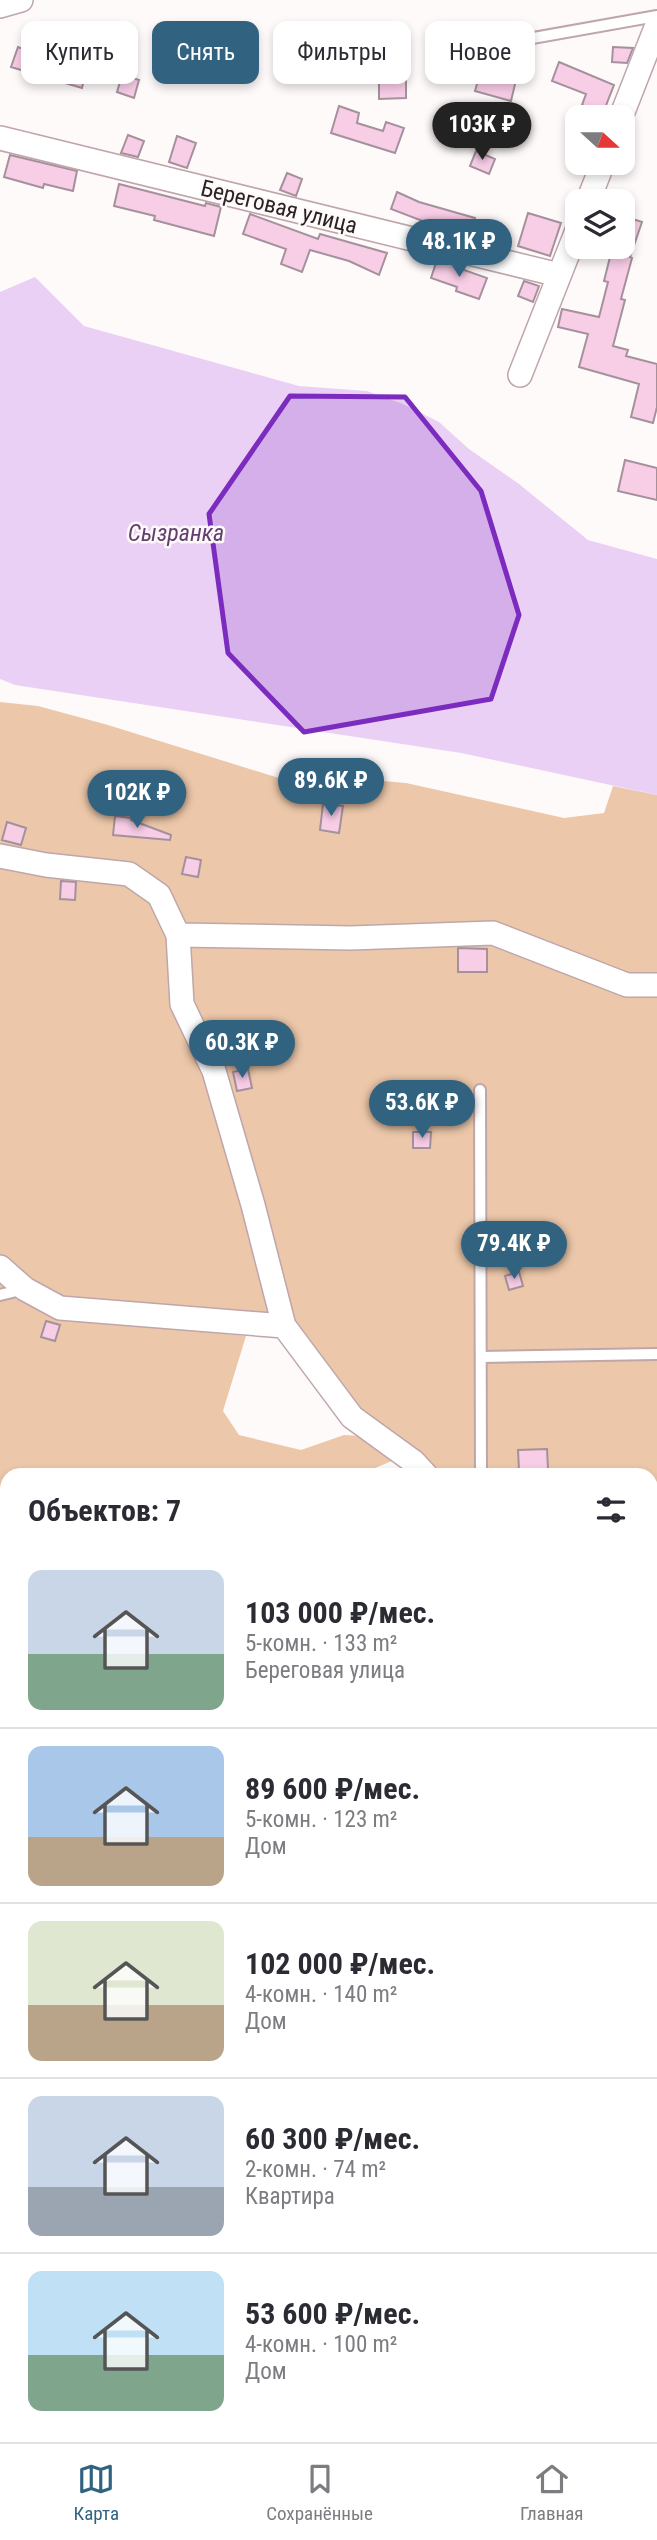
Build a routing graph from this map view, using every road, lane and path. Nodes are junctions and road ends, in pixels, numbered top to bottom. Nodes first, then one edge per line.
1 (21, 0) edge
2 (0, 6) edge
3 (657, 16) edge
4 (657, 25) edge
5 (535, 38) edge
6 (626, 105) edge
7 (0, 138) edge
8 (565, 259) edge
9 (559, 275) junction
10 (520, 375) dead end
11 (0, 856) edge
12 (178, 935) junction
13 (657, 985) edge
14 (480, 1090) dead end
15 (0, 1267) edge
16 (25, 1289) junction
17 (0, 1295) edge
18 (284, 1326) junction
19 (657, 1354) edge
20 (481, 1357) junction
21 (420, 1468) edge
22 (481, 1468) edge

1 - 2 street
3 - 5 lane
4 - 6 street
7 - 9 street, Береговая улица
8 - 9 street
9 - 10 street
11 - 12 street
12 - 13 street
12 - 18 street
14 - 20 lane
15 - 16 street
16 - 17 lane
16 - 18 street
18 - 21 street
19 - 20 lane
20 - 22 lane

